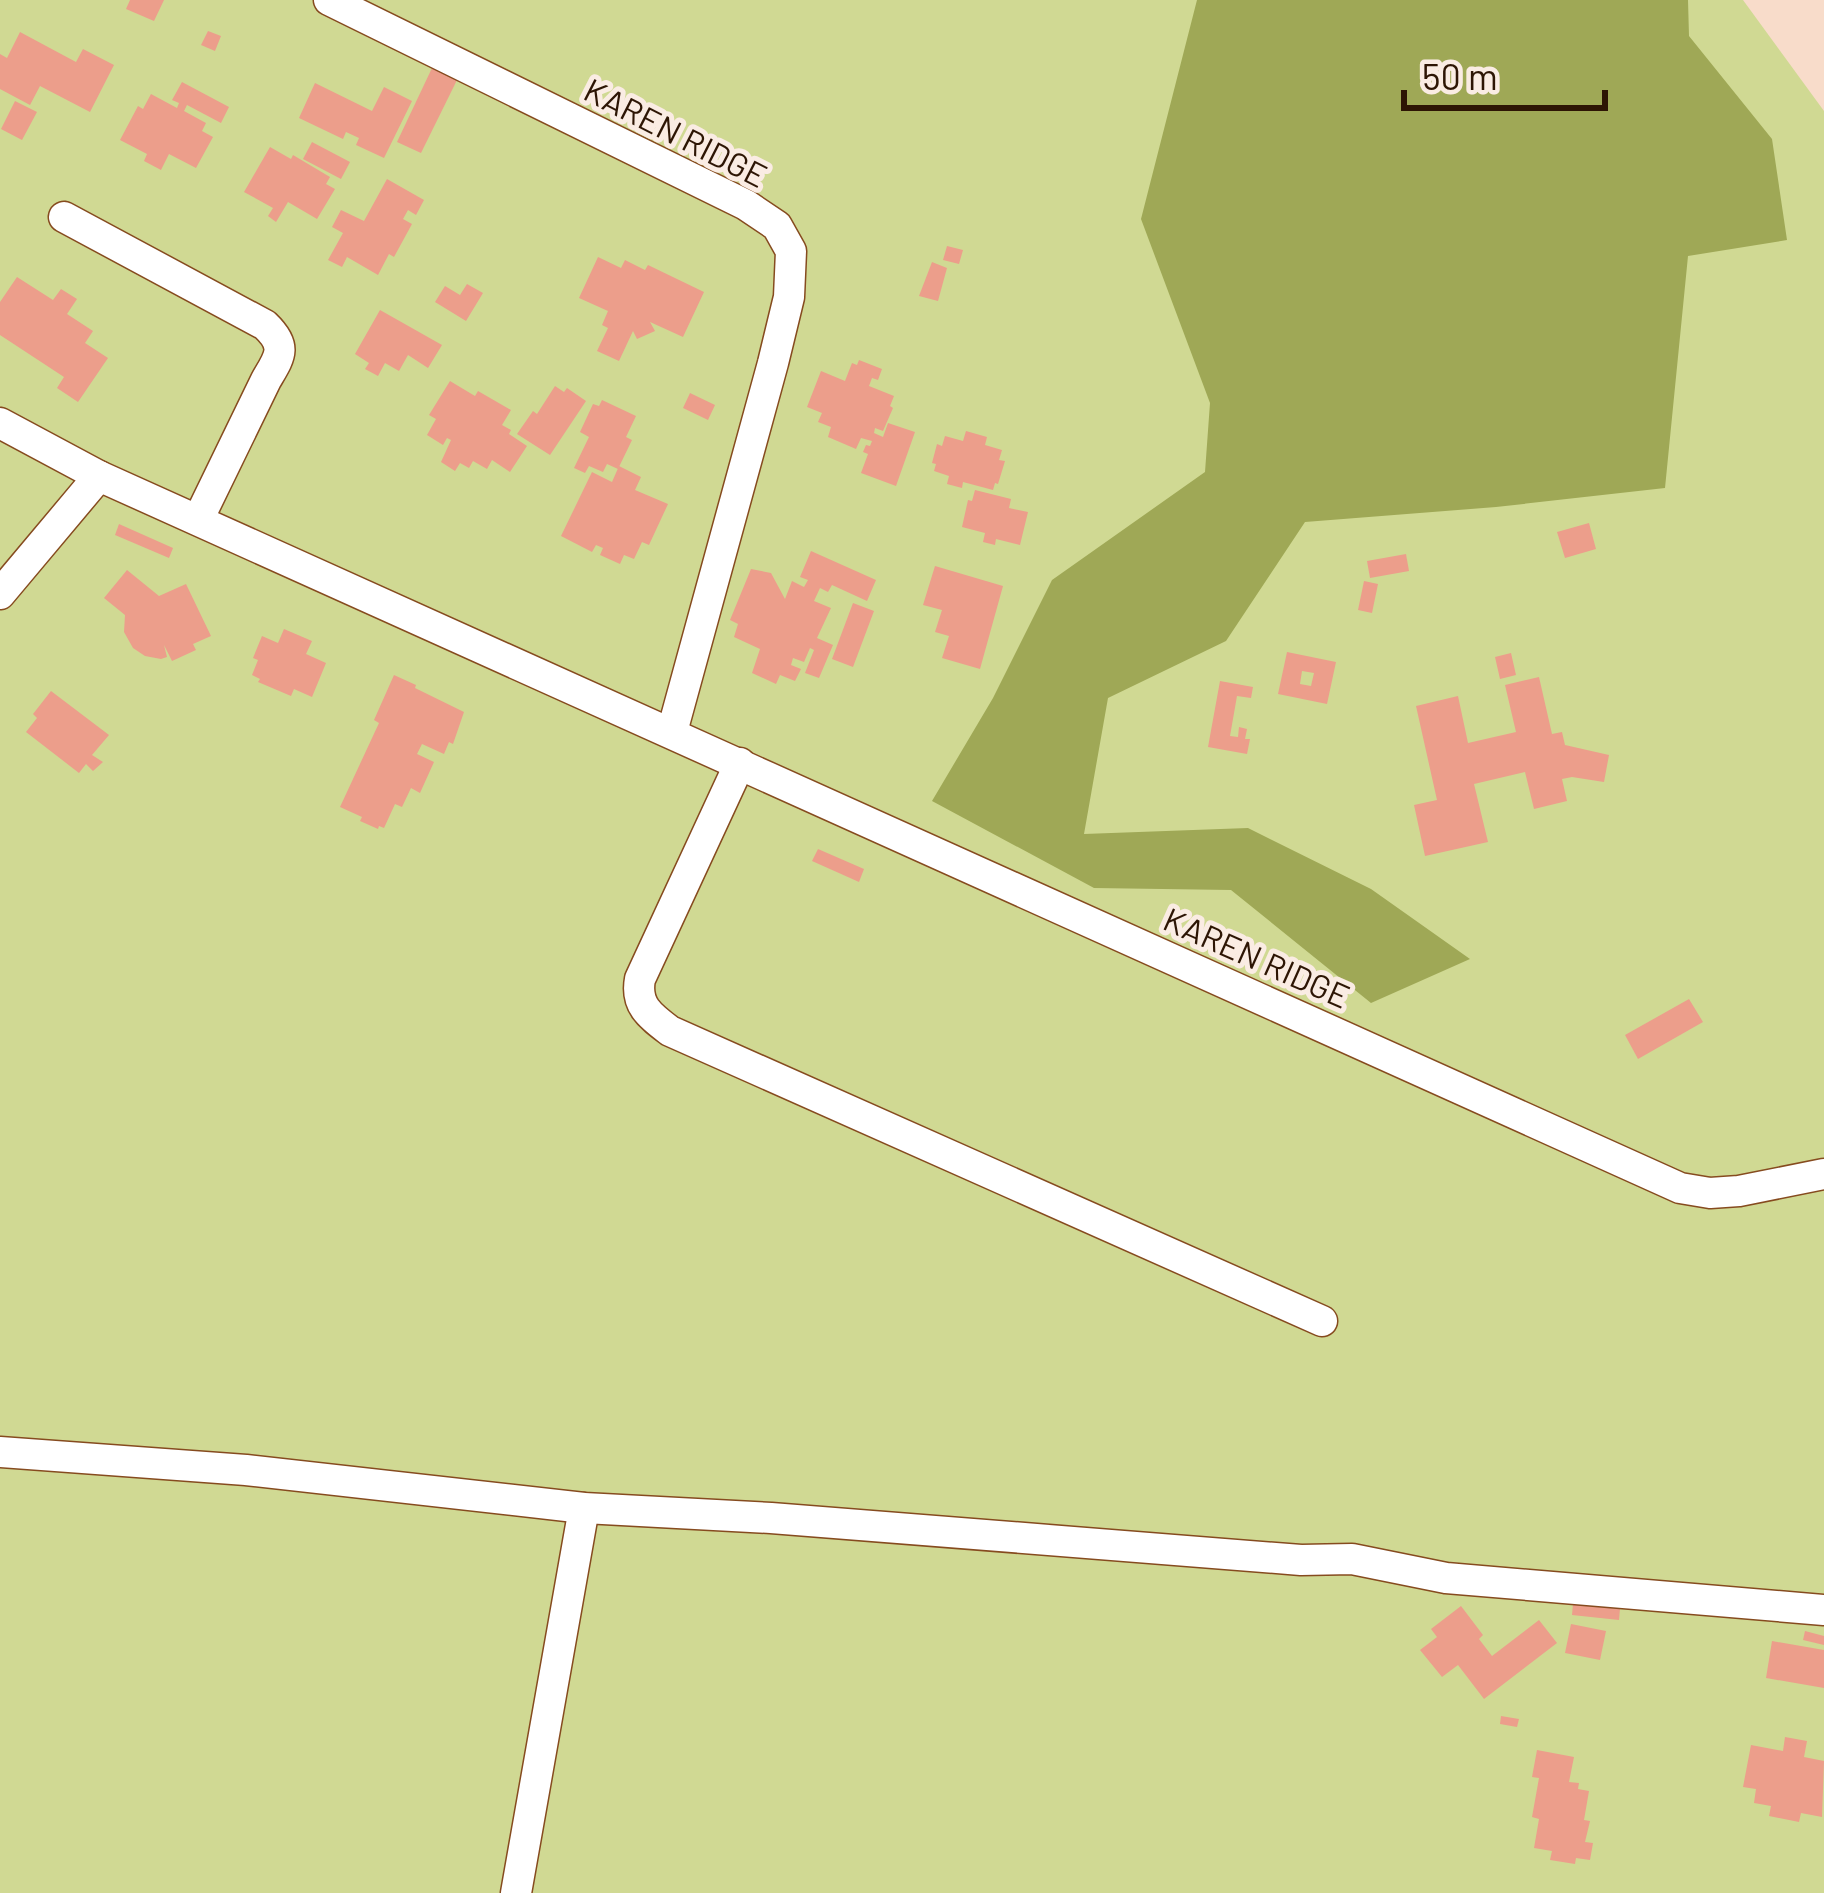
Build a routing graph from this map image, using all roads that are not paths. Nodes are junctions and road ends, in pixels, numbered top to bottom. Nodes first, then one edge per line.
1 (329, 0) edge
2 (64, 218) dead end
3 (0, 423) edge
4 (99, 476) junction
5 (198, 520) junction
6 (0, 594) edge
7 (672, 732) junction
8 (740, 763) junction
9 (1824, 1174) edge
10 (1322, 1322) dead end
11 (0, 1452) edge
12 (584, 1508) junction
13 (1824, 1610) edge
14 (516, 1893) edge

1 - 7 street, KAREN RIDGE
2 - 5 street
3 - 4 street, KAREN RIDGE
4 - 5 street, KAREN RIDGE
4 - 6 street
5 - 7 street, KAREN RIDGE
7 - 8 street, KAREN RIDGE
8 - 9 street, KAREN RIDGE
8 - 10 street
11 - 12 street
12 - 13 street
12 - 14 street

